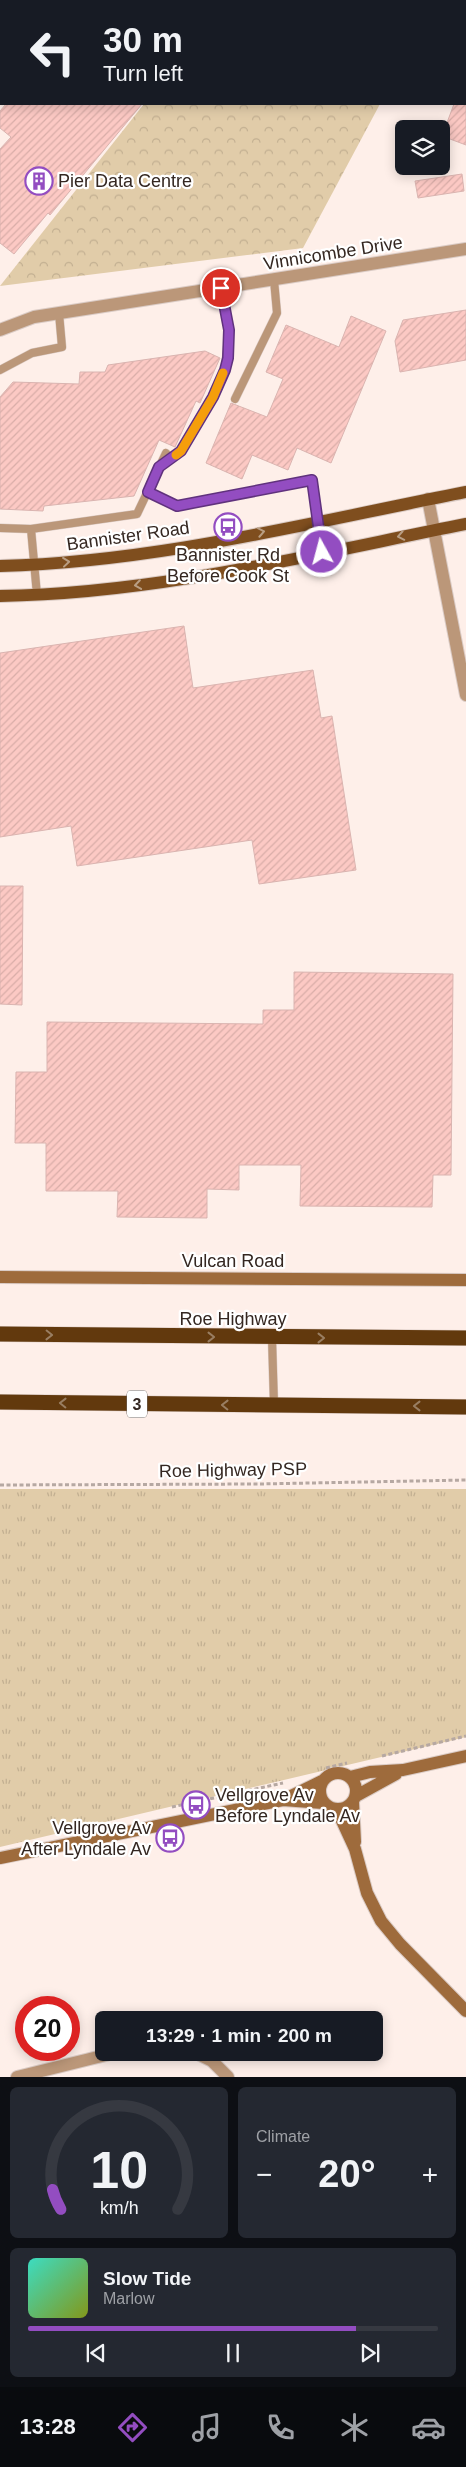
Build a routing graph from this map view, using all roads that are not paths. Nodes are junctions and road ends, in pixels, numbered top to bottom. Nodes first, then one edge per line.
1 (466, 249) edge
2 (274, 280) junction
3 (221, 288) junction
4 (59, 313) junction
5 (0, 330) edge
6 (0, 370) edge
7 (235, 399) dead end
8 (166, 453) dead end
9 (159, 467) junction
10 (148, 492) junction
11 (466, 492) edge
12 (428, 500) junction
13 (319, 521) junction
14 (466, 524) edge
15 (0, 528) edge
16 (31, 529) junction
17 (434, 530) junction
18 (322, 552) junction
19 (34, 565) junction
20 (0, 566) edge
21 (37, 595) junction
22 (0, 596) edge
23 (466, 695) edge
24 (0, 1277) edge
25 (466, 1280) edge
26 (0, 1334) edge
27 (272, 1338) junction
28 (466, 1338) edge
29 (0, 1402) edge
30 (274, 1405) junction
31 (466, 1407) edge
32 (466, 1756) edge
33 (403, 1770) junction
34 (323, 1775) junction
35 (350, 1777) junction
36 (354, 1799) junction
37 (283, 1800) junction
38 (323, 1802) junction
39 (337, 1810) junction
40 (355, 1849) junction
41 (0, 1858) edge
42 (466, 2011) edge
43 (95, 2058) edge
44 (212, 2061) edge
45 (17, 2077) edge
46 (228, 2077) edge

1 - 2 street, Vinnicombe Drive
2 - 3 street, Vinnicombe Drive
2 - 7 lane
3 - 4 street, Vinnicombe Drive
3 - 9 lane
4 - 5 street, Vinnicombe Drive
4 - 6 lane
8 - 9 lane
9 - 10 lane
10 - 13 lane
10 - 16 lane
11 - 12 main road, Bannister Road
12 - 13 main road, Bannister Road
12 - 17 street
13 - 18 lane
19 -> 13 main road, Bannister Road
14 - 17 main road
15 - 16 lane
16 - 19 lane
17 -> 18 main road
17 - 23 street
18 -> 21 main road
19 - 20 main road, Bannister Road
19 - 21 lane
21 - 22 main road
24 - 25 street, Vulcan Road
26 -> 27 highway, Roe Highway
27 -> 28 highway, Roe Highway
27 - 30 lane
30 -> 29 highway, 3
31 -> 30 highway, 3
32 - 33 street
33 - 35 street
33 - 36 street
34 - 35 street
34 - 37 street
34 - 38 street
35 - 36 street
36 - 39 street
36 - 40 street
37 - 38 street
37 - 41 street
38 - 39 street
39 - 40 street
40 - 42 street
43 - 45 street
44 - 46 street

